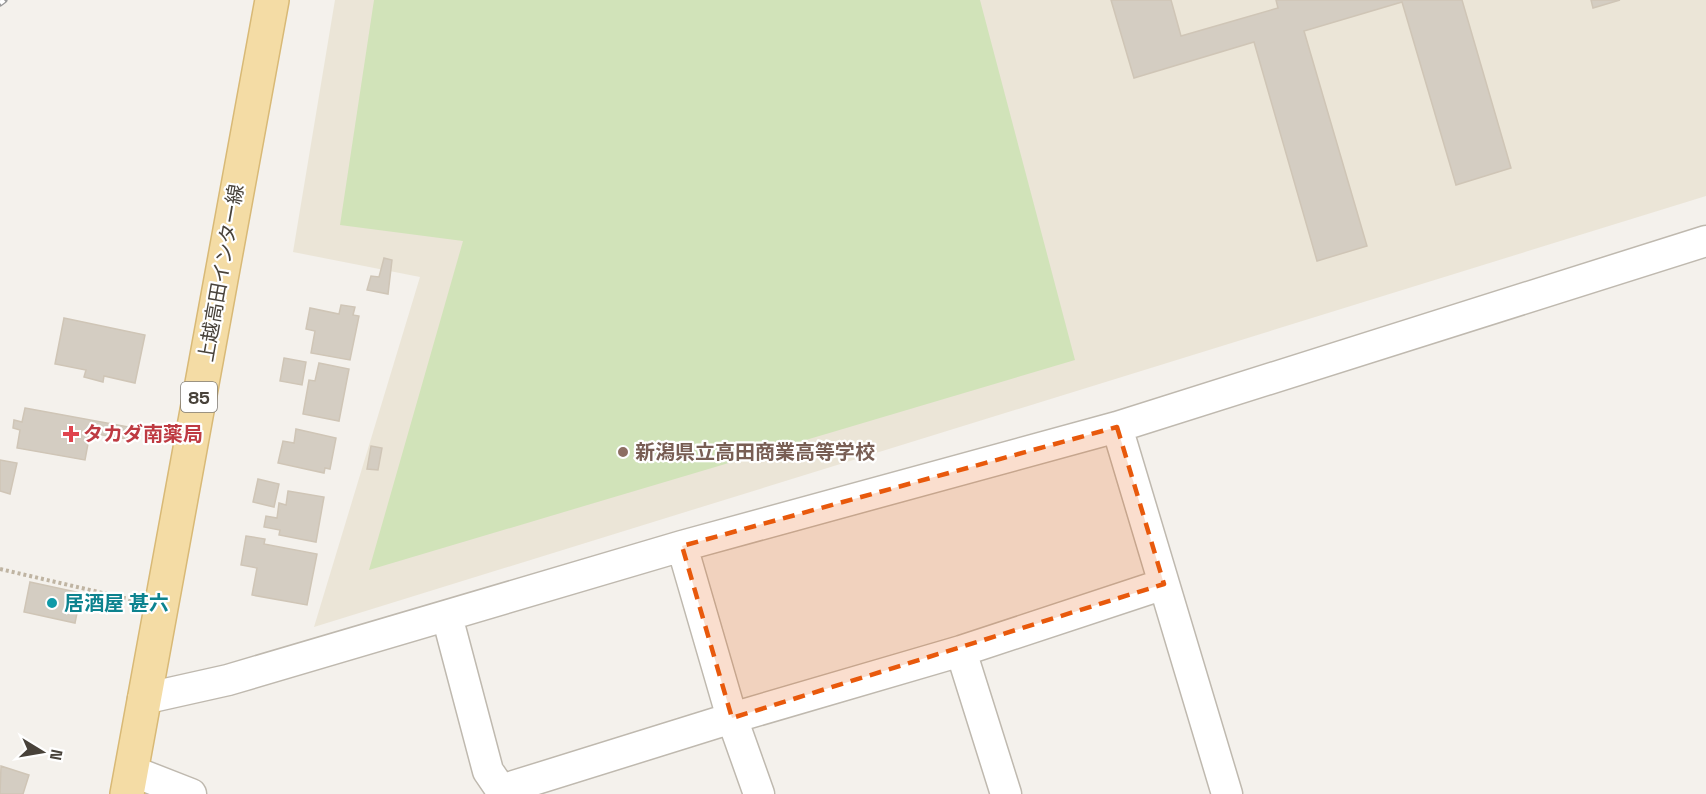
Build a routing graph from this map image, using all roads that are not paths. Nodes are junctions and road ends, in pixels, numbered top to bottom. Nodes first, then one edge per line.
1 (272, 0) edge
2 (1706, 241) edge
3 (1117, 428) junction
4 (682, 546) junction
5 (1164, 584) junction
6 (447, 616) junction
7 (961, 651) junction
8 (143, 699) junction
9 (732, 718) junction
10 (130, 782) edge
11 (191, 794) edge
12 (759, 794) edge
13 (1006, 794) edge
14 (1227, 794) edge

1 - 8 main road, 上越高田インター線 / 85
2 - 3 street
3 - 4 street
3 - 5 street
4 - 6 street
4 - 9 street
5 - 7 street
5 - 14 street
6 - 8 street
6 - 9 street
7 - 9 street
7 - 13 street
8 - 10 main road, 上越高田インター線 / 85
9 - 12 street
10 - 11 street

